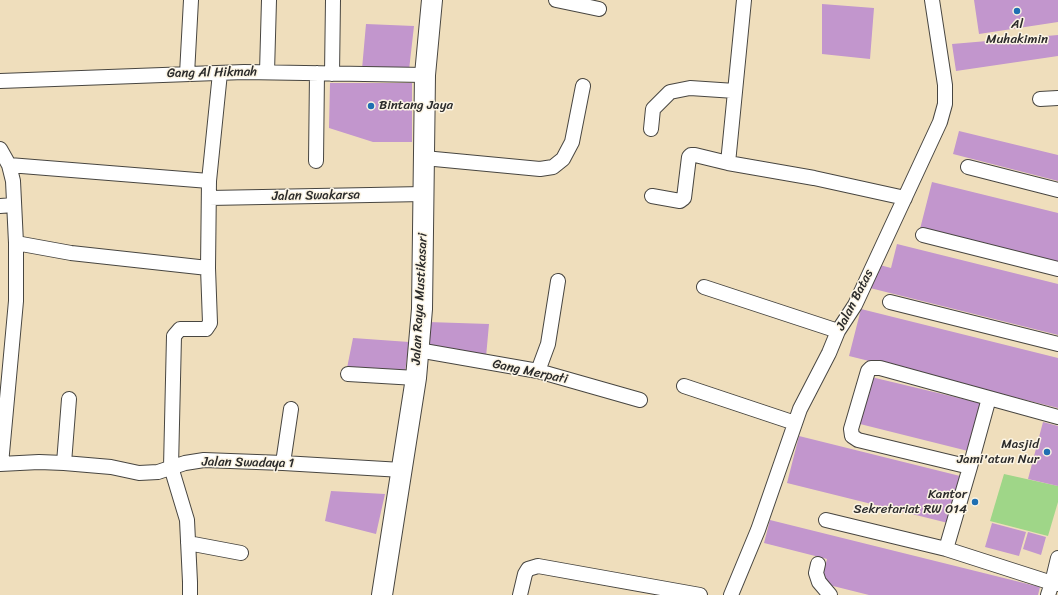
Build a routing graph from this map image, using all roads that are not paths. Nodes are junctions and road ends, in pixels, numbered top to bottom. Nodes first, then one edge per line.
1 (191, 0) edge
2 (269, 0) edge
3 (333, 0) edge
4 (432, 0) edge
5 (556, 0) edge
6 (744, 0) edge
7 (932, 0) edge
8 (599, 9) dead end
9 (267, 72) junction
10 (220, 73) junction
11 (317, 73) junction
12 (186, 74) junction
13 (332, 74) junction
14 (425, 75) junction
15 (0, 80) edge
16 (584, 86) dead end
17 (735, 91) junction
18 (1058, 98) edge
19 (1040, 99) dead end
20 (651, 129) dead end
21 (0, 149) edge
22 (424, 158) junction
23 (316, 162) dead end
24 (728, 163) junction
25 (9, 165) junction
26 (968, 167) dead end
27 (209, 181) junction
28 (1058, 190) edge
29 (424, 194) junction
30 (652, 196) dead end
31 (209, 198) junction
32 (905, 198) junction
33 (7, 206) edge
34 (923, 235) dead end
35 (16, 243) junction
36 (208, 268) junction
37 (1058, 269) edge
38 (558, 281) dead end
39 (704, 286) dead end
40 (890, 302) dead end
41 (838, 331) junction
42 (1058, 344) edge
43 (418, 350) junction
44 (538, 371) junction
45 (348, 374) dead end
46 (416, 378) junction
47 (684, 386) dead end
48 (989, 398) junction
49 (69, 399) dead end
50 (640, 400) dead end
51 (291, 409) dead end
52 (1058, 417) edge
53 (795, 423) junction
54 (64, 463) junction
55 (283, 463) junction
56 (1, 464) edge
57 (171, 467) junction
58 (970, 468) junction
59 (402, 470) junction
60 (826, 520) dead end
61 (188, 543) junction
62 (946, 549) junction
63 (241, 553) dead end
64 (1058, 558) edge
65 (818, 564) dead end
66 (1053, 587) edge
67 (190, 595) edge
68 (382, 595) edge
69 (520, 595) edge
70 (700, 595) edge
71 (731, 595) edge
72 (830, 595) edge

1 - 12 street
2 - 9 street
3 - 13 street
4 - 14 main road, Jalan Raya Mustikasari
5 - 8 street
6 - 17 street
7 - 32 street, Jalan Batas
9 - 10 street, Gang Al Hikmah
9 - 11 street, Gang Al Hikmah
10 - 12 street, Gang Al Hikmah
10 - 27 street
11 - 13 street, Gang Al Hikmah
11 - 23 street
12 - 15 street, Gang Al Hikmah
13 - 14 street, Gang Al Hikmah
14 - 22 main road, Jalan Raya Mustikasari
16 - 22 street
17 - 20 street
17 - 24 street
18 - 19 street
21 - 25 street
22 - 29 main road, Jalan Raya Mustikasari
24 - 30 street
24 - 32 street
25 - 27 street
25 - 33 street
26 - 28 street
27 - 31 street
29 - 31 street, Jalan Swakarsa
29 - 43 main road, Jalan Raya Mustikasari
31 - 36 street
32 - 41 street, Jalan Batas
33 - 35 street
34 - 37 street
35 - 36 street
35 - 56 street
36 - 57 street
38 - 44 street
39 - 41 street
40 - 42 street
41 - 53 street, Jalan Batas
43 - 44 street, Gang Merpati
43 - 46 main road, Jalan Raya Mustikasari
44 - 50 street, Gang Merpati
45 - 46 street
46 - 59 main road, Jalan Raya Mustikasari
47 - 53 street
48 - 52 street
48 - 58 street
48 - 58 street
49 - 54 street
51 - 55 street
53 - 71 street, Jalan Batas
54 - 56 street, Jalan Swadaya 1
54 - 57 street, Jalan Swadaya 1
55 - 57 street, Jalan Swadaya 1
55 - 59 street, Jalan Swadaya 1
57 - 61 street
58 - 62 street
59 - 68 main road, Jalan Raya Mustikasari
60 - 62 street
61 - 63 street
61 - 67 street
62 - 66 street
64 - 66 street
65 - 72 street
69 - 70 street

